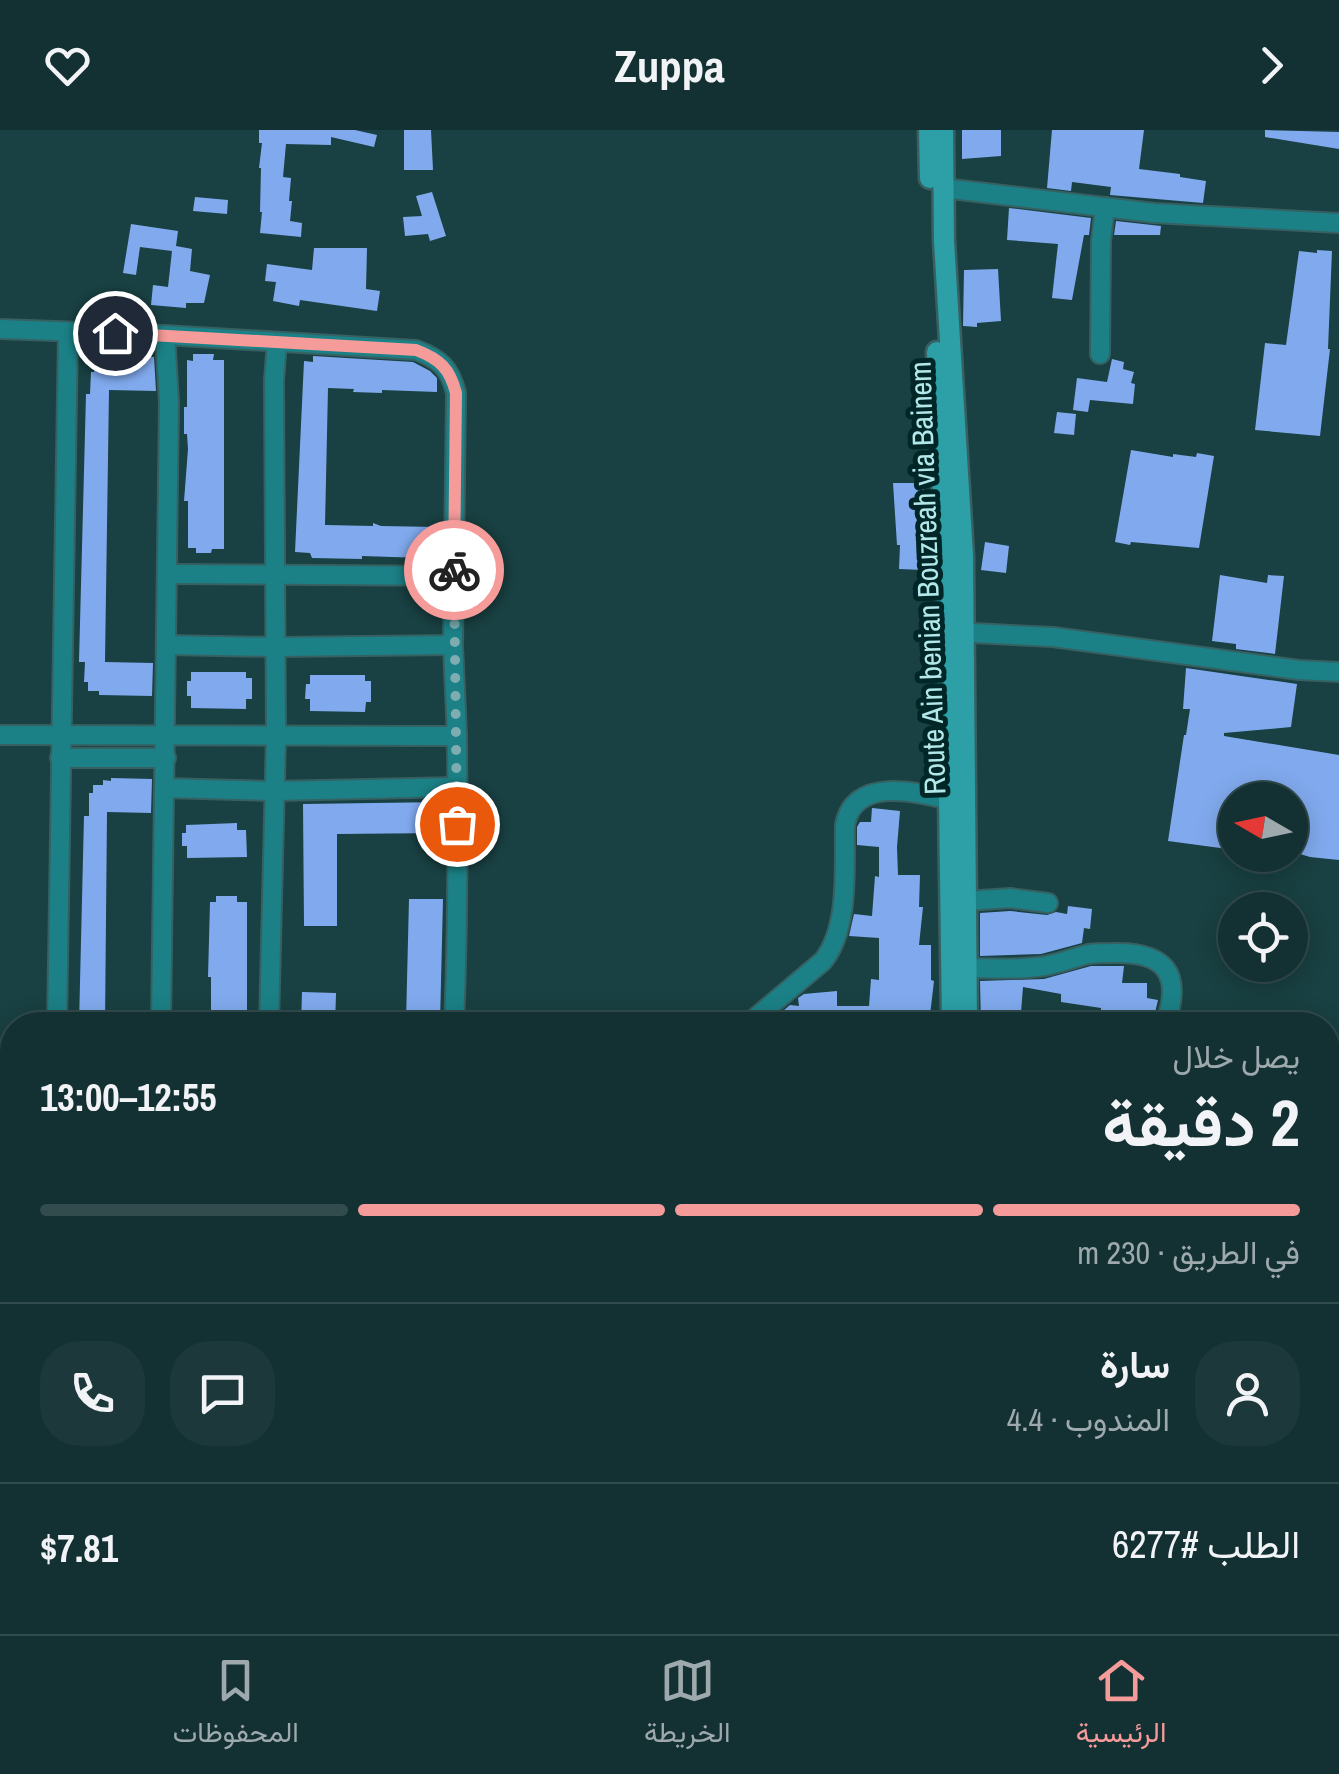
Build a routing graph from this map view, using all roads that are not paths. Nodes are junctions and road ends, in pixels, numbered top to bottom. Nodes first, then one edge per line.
1 (929, 130) edge
2 (943, 130) edge
3 (943, 188) junction
4 (1105, 207) junction
5 (1339, 223) edge
6 (0, 328) edge
7 (68, 332) junction
8 (165, 335) junction
9 (277, 342) junction
10 (1100, 354) dead end
11 (167, 574) junction
12 (275, 575) junction
13 (454, 576) junction
14 (956, 632) junction
15 (166, 644) junction
16 (454, 646) junction
17 (276, 647) junction
18 (1339, 672) edge
19 (60, 734) junction
20 (166, 734) junction
21 (0, 735) edge
22 (276, 736) junction
23 (457, 736) junction
24 (60, 758) junction
25 (166, 758) junction
26 (165, 788) junction
27 (458, 788) junction
28 (274, 791) junction
29 (950, 800) junction
30 (966, 901) junction
31 (1048, 902) dead end
32 (966, 968) junction
33 (57, 1012) edge
34 (161, 1012) edge
35 (269, 1012) edge
36 (454, 1012) edge
37 (763, 1012) edge
38 (952, 1012) edge
39 (966, 1012) edge
40 (1168, 1012) edge

1 - 14 main road, Route Ain benian Bouzreah via Bainem
2 - 3 main road, Route Ain benian Bouzreah via Bainem
3 - 4 street
3 - 14 main road, Route Ain benian Bouzreah via Bainem
4 - 5 street
4 - 10 street
6 - 7 street
7 - 8 street
7 - 19 street
8 - 9 street
8 - 11 street
9 - 12 street
9 - 13 street
11 - 12 street
11 - 15 street
12 - 13 street
12 - 17 street
13 - 16 street
14 - 18 street
14 - 29 main road, Route Ain benian Bouzreah via Bainem
14 - 30 main road, Route Ain benian Bouzreah via Bainem
15 - 17 street
15 - 20 street
16 - 17 street
16 - 23 street
17 - 22 street
19 - 20 street
19 - 21 street
19 - 24 street
20 - 22 street
20 - 25 street
22 - 23 street
22 - 28 street
23 - 27 street
24 - 25 street
24 - 33 street
25 - 26 street
26 - 28 street
26 - 34 street
27 - 28 street
27 - 36 street
28 - 35 street
29 - 37 street
29 - 38 main road, Route Ain benian Bouzreah via Bainem
30 - 31 street
30 - 32 main road, Route Ain benian Bouzreah via Bainem
32 - 39 main road, Route Ain benian Bouzreah via Bainem
32 - 40 street

